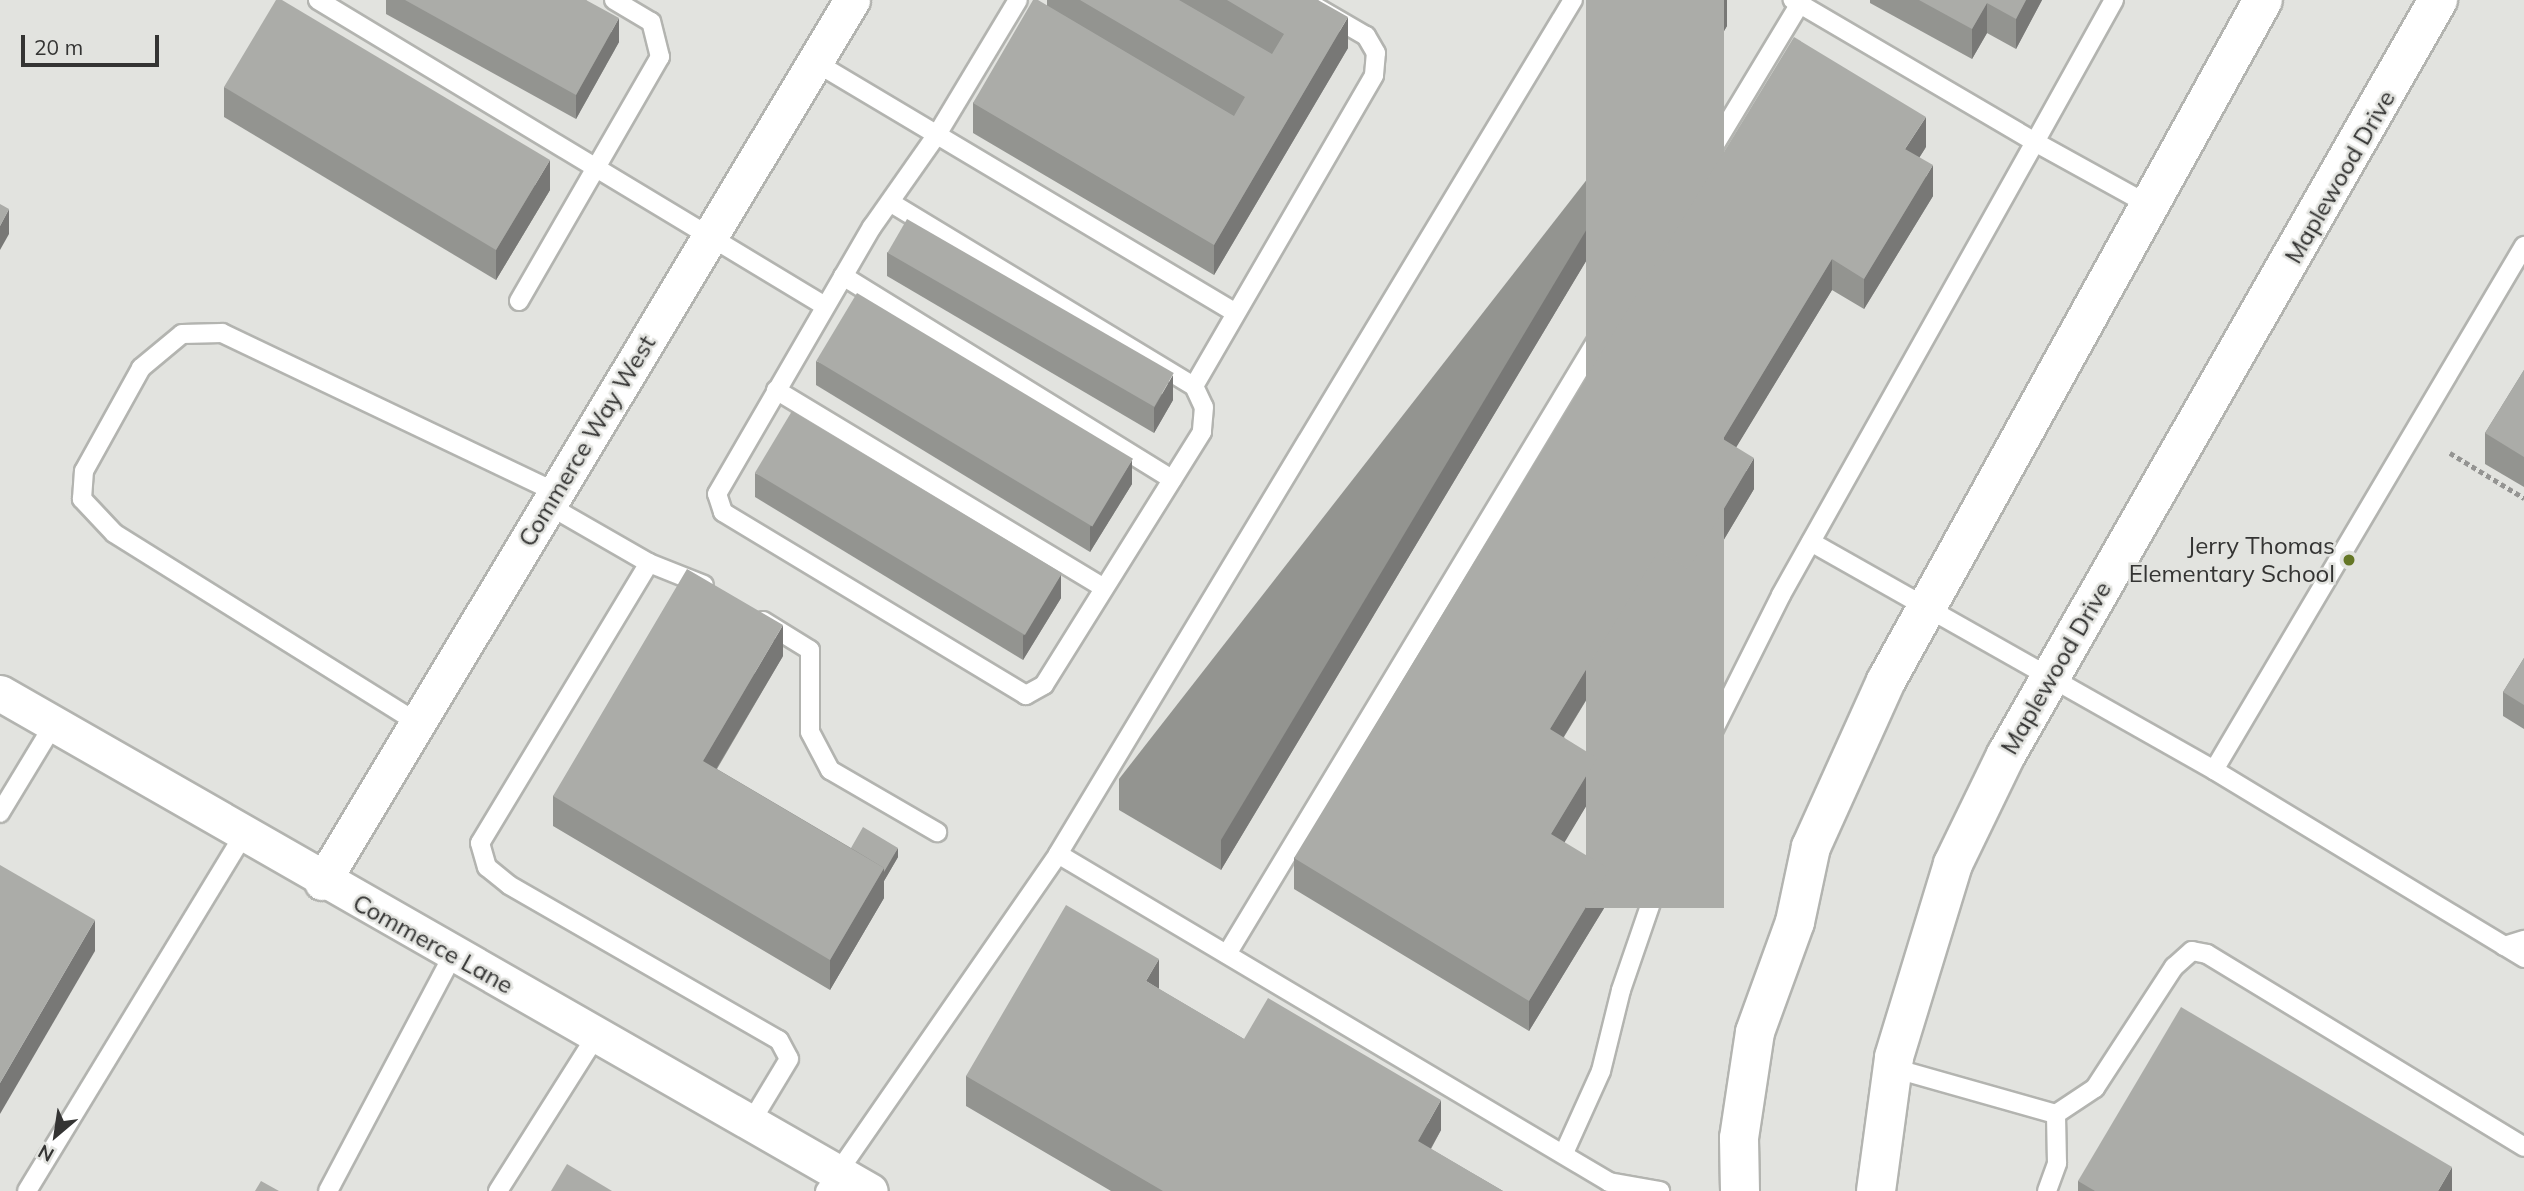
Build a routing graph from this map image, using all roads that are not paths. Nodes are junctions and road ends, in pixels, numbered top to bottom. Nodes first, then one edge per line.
1 (318, 0) edge
2 (614, 0) edge
3 (852, 0) edge
4 (1017, 0) edge
5 (1304, 0) edge
6 (1573, 0) edge
7 (2114, 0) edge
8 (2263, 0) edge
9 (2438, 0) edge
10 (1798, 1) edge
11 (815, 62) junction
12 (938, 134) junction
13 (2035, 142) junction
14 (598, 164) junction
15 (893, 204) junction
16 (2149, 205) junction
17 (710, 236) junction
18 (2524, 246) edge
19 (843, 276) junction
20 (519, 301) dead end
21 (825, 306) junction
22 (1236, 313) junction
23 (1194, 386) junction
24 (776, 390) junction
25 (1172, 479) junction
26 (552, 499) junction
27 (1811, 542) junction
28 (649, 563) junction
29 (1104, 588) junction
30 (716, 592) edge
31 (740, 607) edge
32 (1925, 610) junction
33 (2049, 679) junction
34 (0, 693) edge
35 (418, 723) junction
36 (54, 724) junction
37 (2214, 770) junction
38 (0, 813) edge
39 (937, 832) dead end
40 (243, 836) junction
41 (1058, 854) junction
42 (322, 882) junction
43 (2524, 940) edge
44 (2504, 946) junction
45 (1227, 954) junction
46 (453, 955) junction
47 (2524, 958) edge
48 (596, 1035) junction
49 (1893, 1068) junction
50 (2056, 1114) junction
51 (751, 1122) junction
52 (2524, 1147) edge
53 (1564, 1153) junction
54 (831, 1181) edge
55 (27, 1191) edge
56 (328, 1191) edge
57 (499, 1191) edge
58 (870, 1191) edge
59 (1660, 1191) edge
60 (1740, 1191) edge
61 (1876, 1191) edge
62 (2047, 1191) edge

1 - 14 lane
2 - 14 lane
3 - 11 street, Commerce Way West
4 - 12 lane
5 - 22 lane
6 - 41 lane
7 - 13 lane
8 - 16 street
9 - 33 street, Maplewood Drive
10 - 13 lane
10 - 45 lane
11 - 12 lane
11 - 17 street, Commerce Way West
12 - 15 lane
12 - 22 lane
13 - 16 lane
13 - 27 lane
14 - 17 lane
14 - 20 lane
15 - 19 lane
15 - 23 lane
16 - 32 street
17 - 21 lane
17 - 26 street, Commerce Way West
18 - 37 lane
19 - 21 lane
19 - 25 lane
21 - 24 lane
22 - 23 lane
23 - 25 lane
24 - 29 lane
24 - 29 lane
25 - 29 lane
26 - 28 lane
26 - 35 street, Commerce Way West
26 - 35 lane
27 - 32 lane
27 - 53 lane
28 - 30 lane
28 - 51 lane
31 - 39 lane
32 - 33 lane
32 - 60 street
33 - 37 lane
33 - 49 street, Maplewood Drive
34 - 36 street, Commerce Lane
35 - 42 street, Commerce Way West
36 - 38 lane
36 - 40 street, Commerce Lane
37 - 44 lane
40 - 42 street, Commerce Lane
40 - 55 lane
41 - 45 lane
41 - 54 lane
42 - 46 street, Commerce Lane
43 - 44 lane
44 - 47 lane
45 - 53 lane
46 - 48 street, Commerce Lane
46 - 56 lane
48 - 51 street, Commerce Lane
48 - 57 lane
49 - 50 lane
49 - 61 street, Maplewood Drive
50 - 52 lane
50 - 62 lane
51 - 54 street, Commerce Lane
53 - 59 lane
54 - 58 street, Commerce Lane

